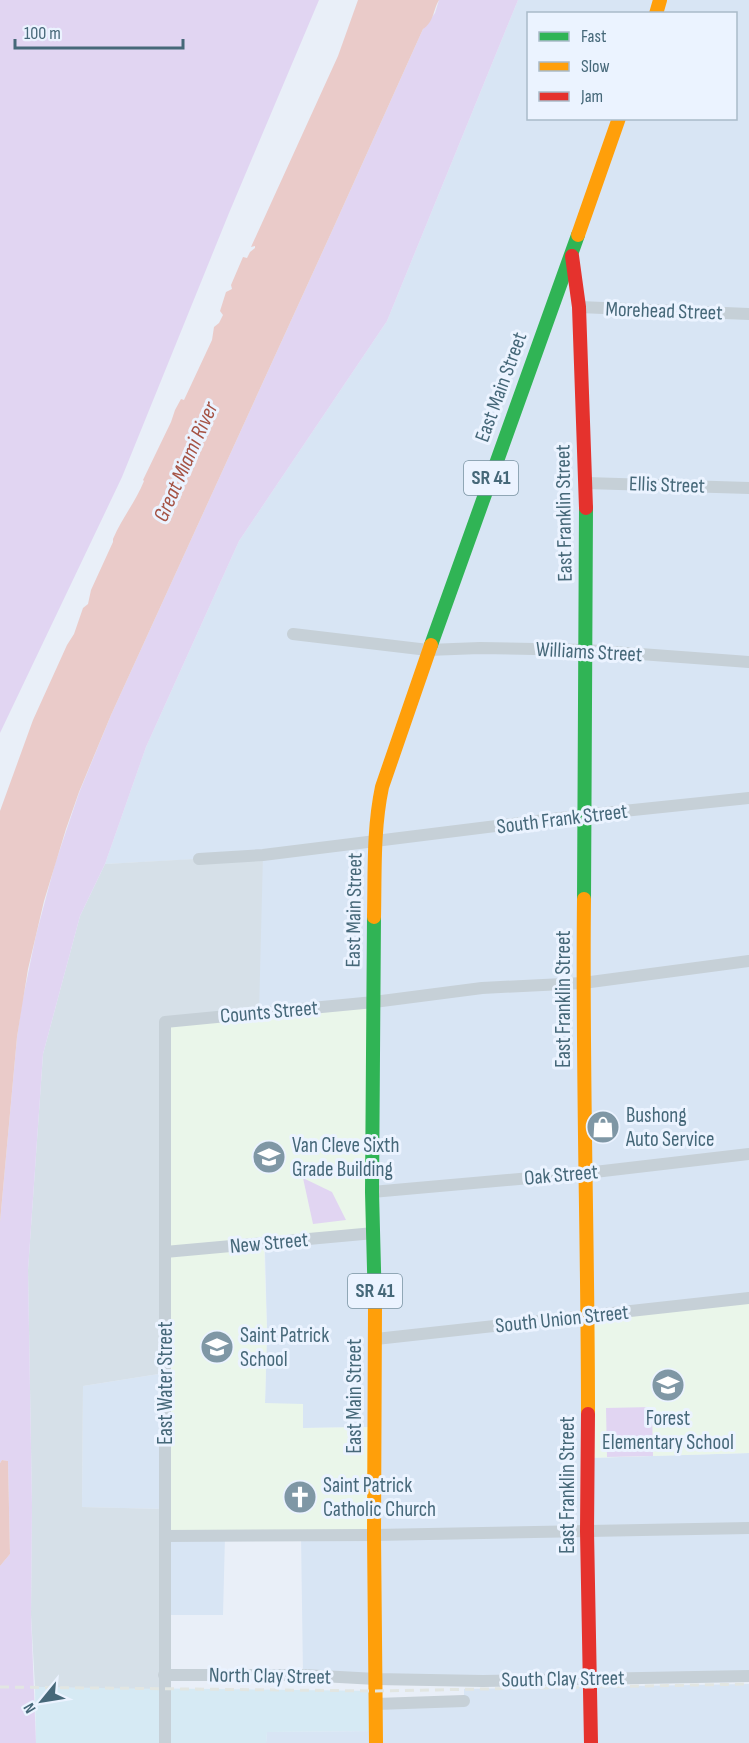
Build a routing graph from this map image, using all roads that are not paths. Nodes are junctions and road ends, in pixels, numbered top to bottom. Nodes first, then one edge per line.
1 (618, 120) edge
2 (572, 255) junction
3 (579, 308) junction
4 (749, 314) edge
5 (586, 483) junction
6 (749, 488) edge
7 (293, 634) dead end
8 (428, 650) junction
9 (586, 650) junction
10 (749, 662) edge
11 (749, 798) edge
12 (585, 815) junction
13 (375, 840) junction
14 (199, 859) dead end
15 (749, 961) edge
16 (583, 983) junction
17 (374, 1002) junction
18 (165, 1022) joint
19 (749, 1155) edge
20 (586, 1173) junction
21 (372, 1192) junction
22 (374, 1233) junction
23 (165, 1252) junction
24 (749, 1298) edge
25 (588, 1316) junction
26 (376, 1339) junction
27 (749, 1528) edge
28 (587, 1531) junction
29 (374, 1534) junction
30 (165, 1536) junction
31 (164, 1675) junction
32 (749, 1676) edge
33 (376, 1679) junction
34 (591, 1679) junction
35 (464, 1701) dead end
36 (376, 1704) junction
37 (165, 1743) edge
38 (376, 1743) edge
39 (591, 1743) edge

1 - 2 main road, East Main Street / SR 41
2 - 3 main road, East Franklin Street
2 - 8 main road, East Main Street / SR 41
3 - 4 street, Morehead Street
3 - 5 main road, East Franklin Street
5 - 6 street, Ellis Street
5 - 9 main road, East Franklin Street
7 - 8 street, Williams Street
8 - 9 street, Williams Street
8 - 13 main road, East Main Street / SR 41
9 - 10 street, Williams Street
9 - 12 main road, East Franklin Street
11 - 12 street, South Frank Street
12 - 13 street, South Frank Street
12 - 16 main road, East Franklin Street
13 - 14 street, South Frank Street
13 - 17 main road, East Main Street / SR 41
15 - 16 street, Counts Street
16 - 17 street, Counts Street
16 - 20 main road, East Franklin Street
17 - 18 street, Counts Street
17 - 21 main road, East Main Street / SR 41
18 - 23 street, East Water Street
19 - 20 street, Oak Street
20 - 21 street, Oak Street
20 - 25 main road, East Franklin Street
21 - 22 main road, East Main Street / SR 41
22 - 23 street, New Street
22 - 26 main road, East Main Street / SR 41
23 - 30 street, East Water Street
24 - 25 street, South Union Street
25 - 26 street, South Union Street
25 - 28 main road, East Franklin Street
26 - 29 main road, East Main Street / SR 41
27 - 28 street
28 - 29 street
28 - 34 main road, East Franklin Street
29 - 30 street
29 - 33 main road, East Main Street / SR 41
30 - 31 street, East Water Street
31 - 33 street, North Clay Street
31 - 37 street, East Water Street
32 - 34 street, South Clay Street
33 - 34 street, South Clay Street
33 - 36 main road, East Main Street / SR 41
34 - 39 main road, East Franklin Street
35 - 36 street
36 - 38 main road, East Main Street / SR 41

